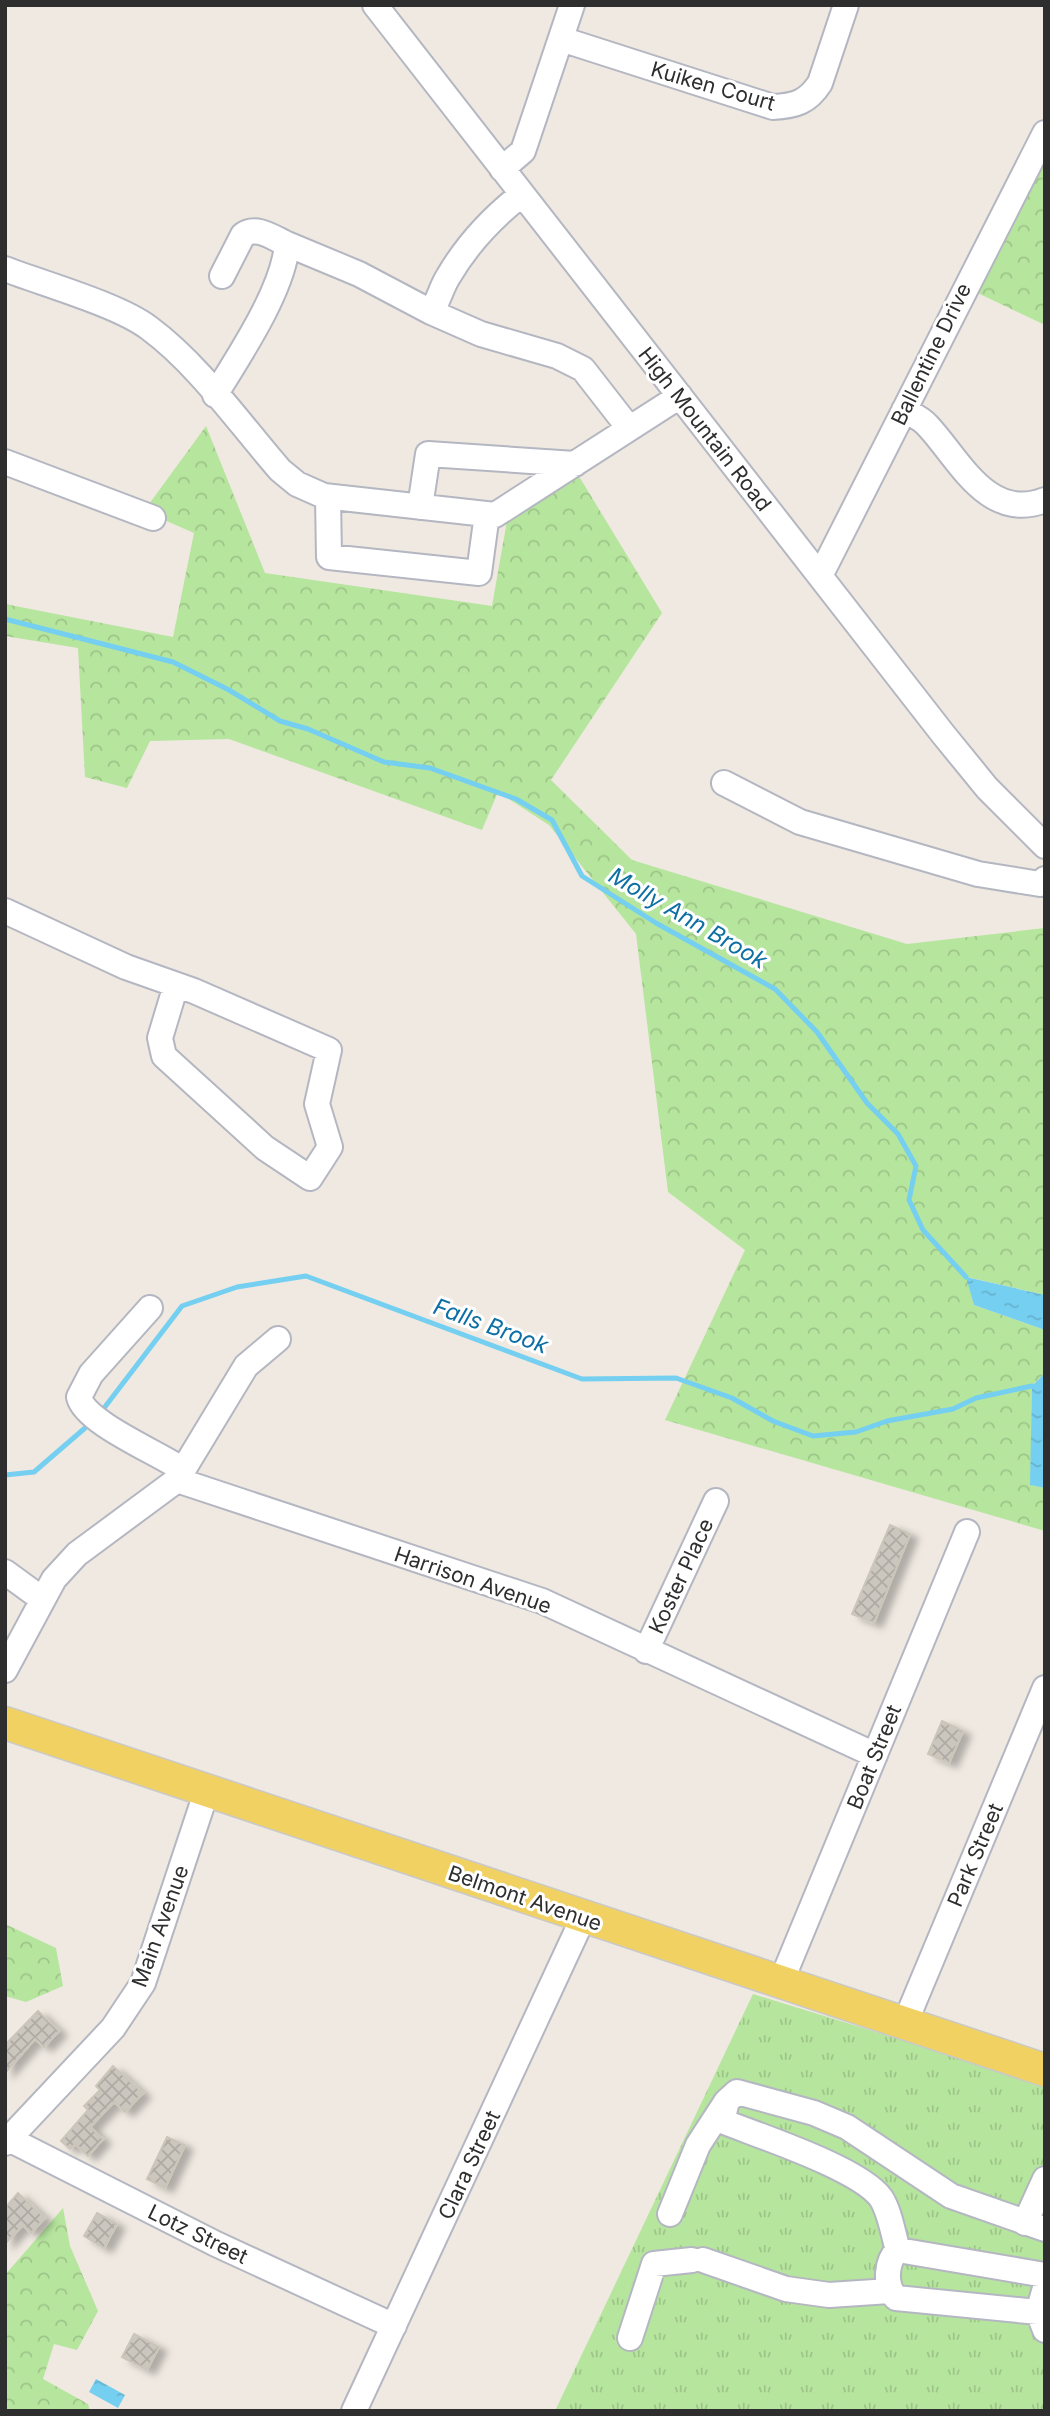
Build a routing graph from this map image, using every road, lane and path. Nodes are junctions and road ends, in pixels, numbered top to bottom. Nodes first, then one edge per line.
1 (375, 5) edge
2 (572, 5) edge
3 (846, 5) edge
4 (561, 39) junction
5 (1045, 133) edge
6 (502, 169) junction
7 (521, 195) junction
8 (287, 244) junction
9 (5, 270) edge
10 (222, 276) dead end
11 (431, 312) junction
12 (215, 395) junction
13 (680, 396) junction
14 (904, 410) junction
15 (629, 428) junction
16 (5, 462) edge
17 (575, 464) junction
18 (328, 496) junction
19 (1045, 499) edge
20 (420, 507) junction
21 (487, 514) junction
22 (153, 518) dead end
23 (820, 576) junction
24 (724, 782) dead end
25 (1045, 846) edge
26 (1045, 880) edge
27 (5, 911) edge
28 (176, 985) junction
29 (150, 1307) dead end
30 (278, 1339) dead end
31 (180, 1475) junction
32 (716, 1501) dead end
33 (967, 1532) dead end
34 (5, 1572) edge
35 (43, 1599) junction
36 (646, 1651) junction
37 (5, 1670) edge
38 (1045, 1688) edge
39 (5, 1723) edge
40 (875, 1755) junction
41 (207, 1790) junction
42 (583, 1918) junction
43 (781, 1982) junction
44 (905, 2023) junction
45 (1045, 2070) edge
46 (727, 2101) junction
47 (6, 2140) edge
48 (1045, 2179) edge
49 (670, 2214) dead end
50 (1035, 2226) edge
51 (898, 2250) junction
52 (890, 2291) junction
53 (1043, 2298) edge
54 (394, 2326) junction
55 (630, 2338) dead end
56 (354, 2411) edge

1 - 6 street, High Mountain Road
2 - 4 street
3 - 4 street, Kuiken Court
4 - 6 street
5 - 14 street, Ballentine Drive
6 - 7 street, High Mountain Road
7 - 11 street
7 - 13 street, High Mountain Road
8 - 10 street
8 - 11 street
8 - 12 street
9 - 12 street
11 - 15 street
12 - 18 street
13 - 15 street
13 - 23 street, High Mountain Road
14 - 19 street
14 - 23 street, Ballentine Drive
15 - 17 street
16 - 22 street
17 - 20 street
17 - 21 street
18 - 20 street
18 - 21 street
20 - 21 street
23 - 25 street, High Mountain Road
24 - 26 street
27 - 28 street
28 - 28 street
29 - 31 street, Harrison Avenue
30 - 31 street
31 - 35 street
31 - 36 street, Harrison Avenue
32 - 36 street, Koster Place
33 - 40 street, Boat Street
34 - 35 street
35 - 37 street
36 - 40 street, Harrison Avenue
38 - 44 street, Park Street
39 - 41 main road, Belmont Avenue
40 - 43 street, Boat Street
41 - 42 main road, Belmont Avenue
41 - 47 street, Main Avenue
42 - 43 main road, Belmont Avenue
42 - 54 street, Clara Street
43 - 44 main road, Belmont Avenue
44 - 45 main road, Belmont Avenue
46 - 49 street
46 - 50 street
46 - 51 street
47 - 54 street, Lotz Street
48 - 50 street
51 - 52 street
51 - 53 street
52 - 53 street
52 - 55 street
54 - 56 street, Clara Street

